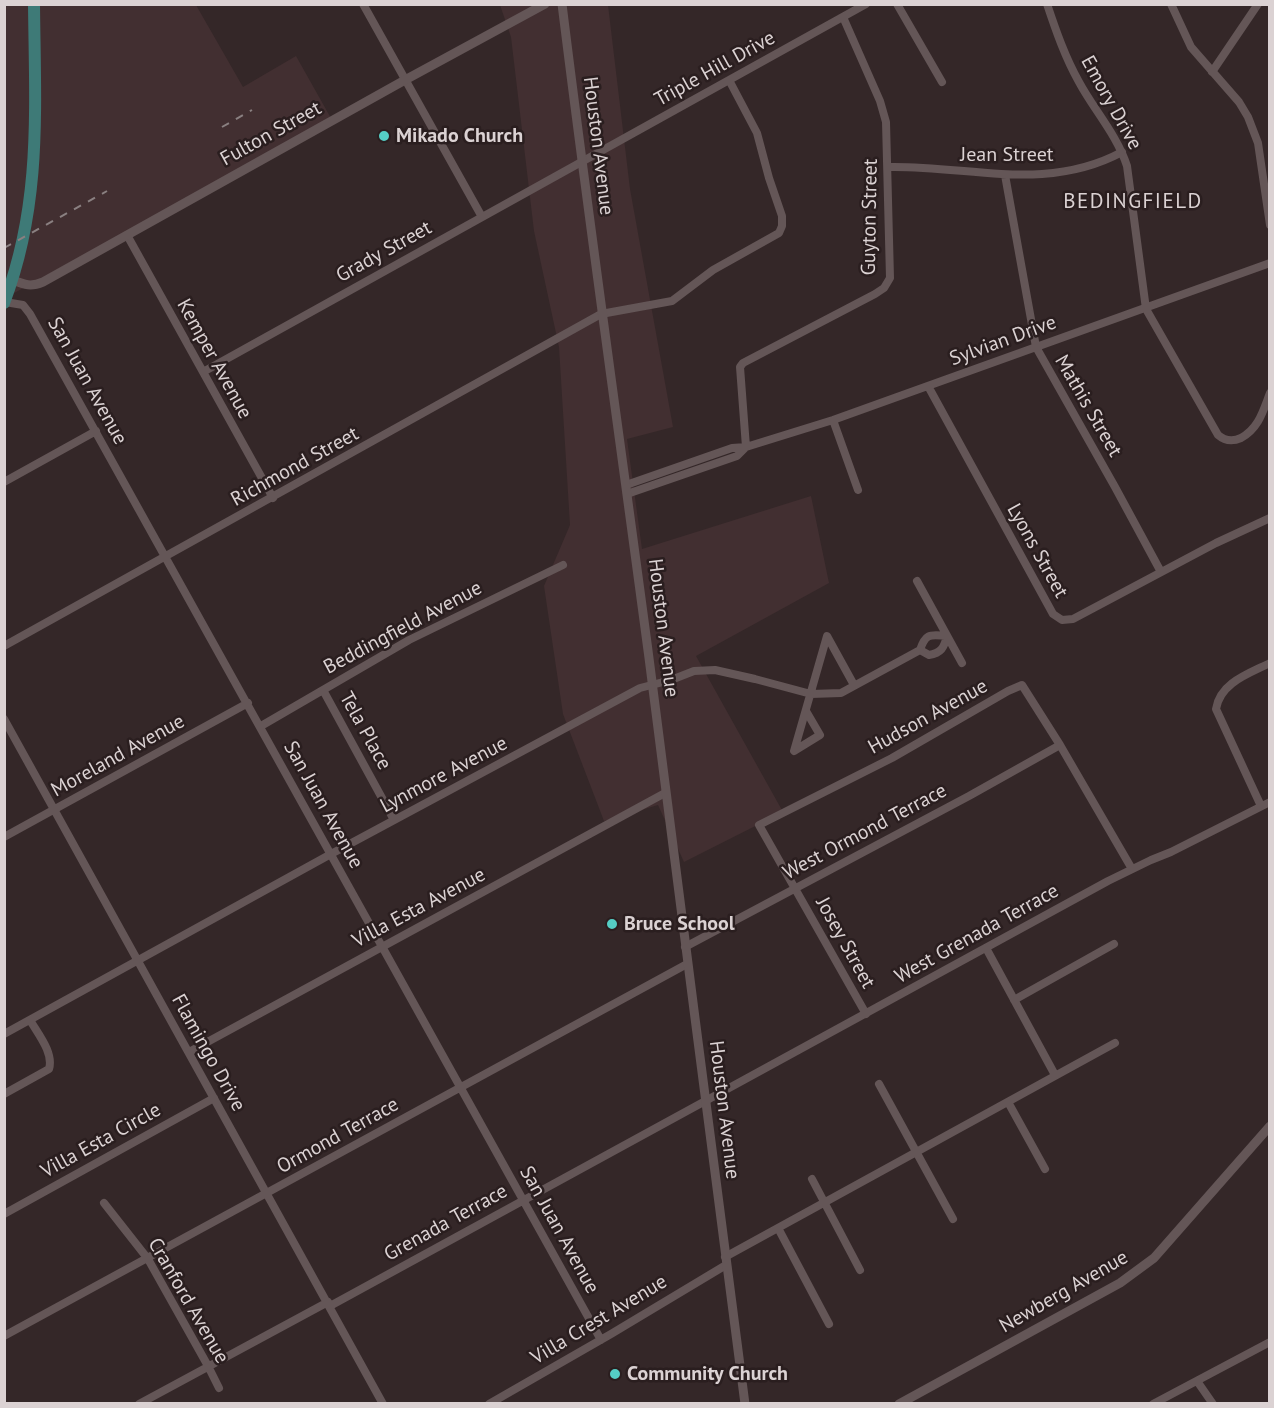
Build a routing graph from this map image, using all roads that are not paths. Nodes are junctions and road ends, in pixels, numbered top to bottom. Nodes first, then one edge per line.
1 (34, 4) edge
2 (363, 4) edge
3 (545, 4) edge
4 (562, 4) edge
5 (897, 4) edge
6 (1047, 4) edge
7 (1171, 4) edge
8 (1258, 4) edge
9 (866, 5) edge
10 (843, 17) junction
11 (1212, 72) junction
12 (405, 80) junction
13 (729, 80) junction
14 (942, 82) dead end
15 (1122, 152) junction
16 (581, 162) junction
17 (888, 167) junction
18 (1005, 175) junction
19 (1267, 194) edge
20 (482, 217) junction
21 (1269, 225) edge
22 (127, 235) junction
23 (1269, 263) edge
24 (13, 280) junction
25 (5, 303) edge
26 (1146, 309) junction
27 (601, 314) junction
28 (1036, 346) junction
29 (203, 372) junction
30 (927, 386) junction
31 (1269, 393) edge
32 (833, 420) junction
33 (96, 431) junction
34 (746, 447) junction
35 (4, 482) edge
36 (627, 490) junction
37 (858, 490) dead end
38 (273, 498) junction
39 (1269, 518) edge
40 (166, 558) junction
41 (563, 565) dead end
42 (1161, 572) junction
43 (917, 581) dead end
44 (947, 636) junction
45 (4, 646) edge
46 (920, 650) junction
47 (962, 663) dead end
48 (1269, 663) edge
49 (854, 685) junction
50 (652, 686) junction
51 (323, 690) junction
52 (811, 694) junction
53 (248, 703) junction
54 (806, 711) junction
55 (4, 719) edge
56 (261, 726) junction
57 (1060, 744) junction
58 (665, 793) junction
59 (1269, 802) edge
60 (1261, 806) junction
61 (55, 809) junction
62 (394, 820) junction
63 (759, 825) joint
64 (4, 837) edge
65 (331, 854) junction
66 (1132, 868) junction
67 (795, 888) junction
68 (1114, 944) dead end
69 (382, 946) junction
70 (685, 947) junction
71 (986, 948) junction
72 (138, 960) junction
73 (687, 964) junction
74 (1014, 1000) junction
75 (866, 1014) junction
76 (30, 1020) junction
77 (4, 1034) edge
78 (1115, 1043) dead end
79 (189, 1052) junction
80 (1056, 1075) junction
81 (879, 1084) dead end
82 (461, 1088) junction
83 (4, 1095) edge
84 (214, 1098) junction
85 (705, 1101) junction
86 (1008, 1102) junction
87 (1269, 1126) edge
88 (916, 1153) junction
89 (1045, 1169) dead end
90 (812, 1179) dead end
91 (267, 1194) junction
92 (523, 1200) junction
93 (824, 1202) junction
94 (104, 1203) dead end
95 (4, 1214) edge
96 (953, 1219) dead end
97 (778, 1228) junction
98 (148, 1259) junction
99 (726, 1261) junction
100 (860, 1270) dead end
101 (329, 1304) junction
102 (829, 1324) dead end
103 (4, 1336) edge
104 (601, 1340) junction
105 (1269, 1342) edge
106 (208, 1366) junction
107 (1197, 1381) junction
108 (219, 1388) dead end
109 (745, 1403) edge
110 (138, 1404) edge
111 (383, 1404) edge
112 (489, 1404) edge
113 (899, 1404) edge
114 (1153, 1404) edge
115 (1213, 1404) edge

1 - 24 main road
2 - 12 street
3 - 12 street, Fulton Street
4 - 16 street, Houston Avenue
5 - 14 street
6 - 15 street, Emory Drive
7 - 11 street
8 - 11 street
9 - 10 street, Triple Hill Drive
10 - 13 street, Triple Hill Drive
10 - 17 street, Guyton Street
11 - 19 street
12 - 20 street
12 - 22 street, Fulton Street
13 - 16 street, Triple Hill Drive
13 - 27 street, Richmond Street
15 - 18 street, Jean Street
15 - 26 street, Emory Drive
16 - 20 street, Grady Street
16 - 27 street, Houston Avenue
17 - 18 street, Jean Street
17 - 34 street, Guyton Street
18 - 28 street, Mathis Street
19 - 21 street
20 - 29 street, Grady Street
22 - 24 street, Fulton Street
22 - 29 street, Kemper Avenue
23 - 26 street, Sylvian Drive
24 - 25 main road
25 - 33 street, San Juan Avenue
26 - 28 street, Sylvian Drive
26 - 31 street, Emory Drive
27 - 36 street, Houston Avenue
27 - 38 street, Richmond Street
28 - 30 street, Sylvian Drive
28 - 42 street, Mathis Street
29 - 38 street, Kemper Avenue
30 - 32 street, Sylvian Drive
30 - 42 street, Lyons Street
32 - 34 street, Sylvian Drive
32 - 37 street
33 - 35 street
33 - 40 street, San Juan Avenue
34 - 36 street, Sylvian Drive
36 - 50 street, Houston Avenue
38 - 40 street, Richmond Street
39 - 42 street, Lyons Street
40 - 45 street, Richmond Street
40 - 53 street, San Juan Avenue
41 - 51 street, Beddingfield Avenue
43 - 44 street
44 - 46 street, Lynmore Avenue
44 - 46 street, Lynmore Avenue
44 - 47 street
46 - 49 street, Lynmore Avenue
48 - 60 street
49 - 52 street, Lynmore Avenue
49 - 52 street
50 - 52 street, Lynmore Avenue
50 - 58 street, Houston Avenue
50 - 62 street, Lynmore Avenue
51 - 56 street, Beddingfield Avenue
51 - 62 street, Tela Place
52 - 54 street
53 - 56 street, San Juan Avenue
53 - 61 street, Moreland Avenue
54 - 54 street
55 - 61 street, Flamingo Drive
56 - 65 street, San Juan Avenue
57 - 63 street, Hudson Avenue
57 - 66 street
57 - 67 street, West Ormond Terrace
58 - 69 street, Villa Esta Avenue
58 - 70 street, Houston Avenue
59 - 60 street, West Grenada Terrace
60 - 66 street, West Grenada Terrace
61 - 64 street, Moreland Avenue
61 - 72 street, Flamingo Drive
62 - 65 street, Lynmore Avenue
63 - 67 street, Josey Street
65 - 69 street, San Juan Avenue
65 - 72 street, Lynmore Avenue
66 - 71 street, West Grenada Terrace
67 - 70 street, West Ormond Terrace
67 - 75 street, Josey Street
68 - 74 street
69 - 79 street, Villa Esta Avenue
69 - 82 street, San Juan Avenue
70 - 73 street, Houston Avenue
71 - 74 street
71 - 75 street, West Grenada Terrace
72 - 76 street, Lynmore Avenue
72 - 79 street, Flamingo Drive
73 - 82 street, Ormond Terrace
73 - 85 street, Houston Avenue
74 - 80 street
75 - 85 street, West Grenada Terrace
76 - 77 street, Lynmore Avenue
76 - 83 street
78 - 80 street
79 - 84 street, Flamingo Drive
80 - 86 street
81 - 88 street
82 - 91 street, Ormond Terrace
82 - 92 street, San Juan Avenue
84 - 91 street, Flamingo Drive
84 - 95 street, Villa Esta Circle
85 - 92 street, Grenada Terrace
85 - 99 street, Houston Avenue
86 - 88 street
86 - 89 street
87 - 113 street, Newberg Avenue
88 - 93 street
88 - 96 street
90 - 93 street
91 - 98 street, Ormond Terrace
91 - 101 street, Flamingo Drive
92 - 101 street, Grenada Terrace
92 - 104 street, San Juan Avenue
93 - 97 street
93 - 100 street
94 - 98 street, Cranford Avenue
97 - 99 street
97 - 102 street
98 - 103 street, Ormond Terrace
98 - 106 street, Cranford Avenue
99 - 104 street, Villa Crest Avenue
99 - 109 street, Houston Avenue
101 - 106 street, Grenada Terrace
101 - 111 street, Flamingo Drive
104 - 112 street, Villa Crest Avenue
105 - 107 street
106 - 108 street, Cranford Avenue
106 - 110 street, Grenada Terrace
107 - 114 street
107 - 115 street

